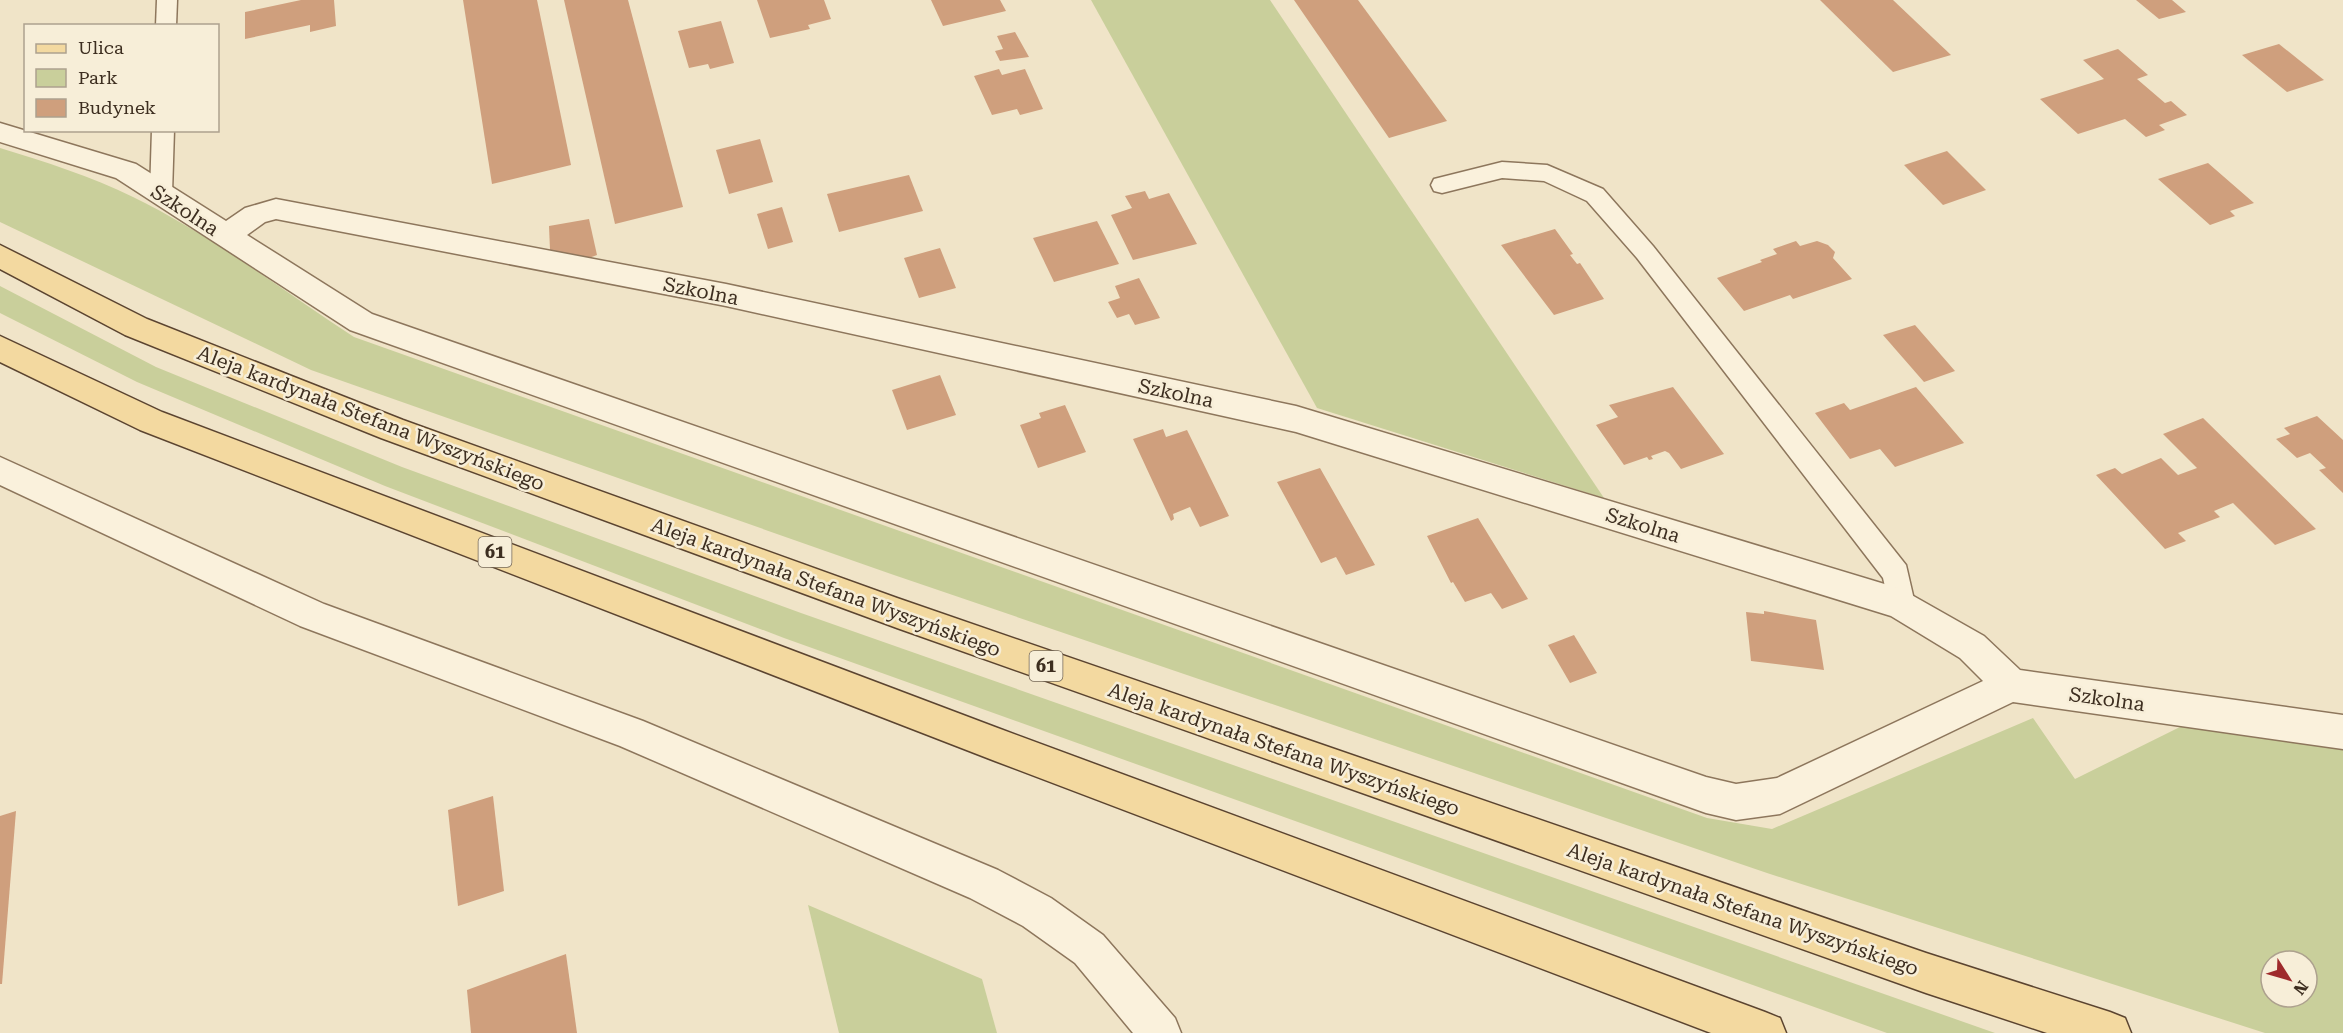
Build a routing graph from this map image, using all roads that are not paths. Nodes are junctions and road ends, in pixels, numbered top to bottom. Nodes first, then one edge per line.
1 (167, 0) edge
2 (166, 24) edge
3 (0, 132) edge
4 (163, 132) edge
5 (1442, 185) dead end
6 (161, 193) junction
7 (227, 237) junction
8 (0, 256) edge
9 (0, 348) edge
10 (0, 470) edge
11 (1901, 604) junction
12 (2011, 685) junction
13 (2343, 732) edge
14 (1160, 1033) edge
15 (1765, 1033) edge
16 (2110, 1033) edge

1 - 2 lane
3 - 6 street, Szkolna
4 - 6 lane
5 - 11 lane
6 - 7 street, Szkolna
7 - 11 street, Szkolna
7 - 12 street
8 - 16 main road, Aleja kardynała Stefana Wyszyńskiego / 61
9 - 15 main road, 61
10 - 14 street
11 - 12 street, Szkolna
12 - 13 street, Szkolna

